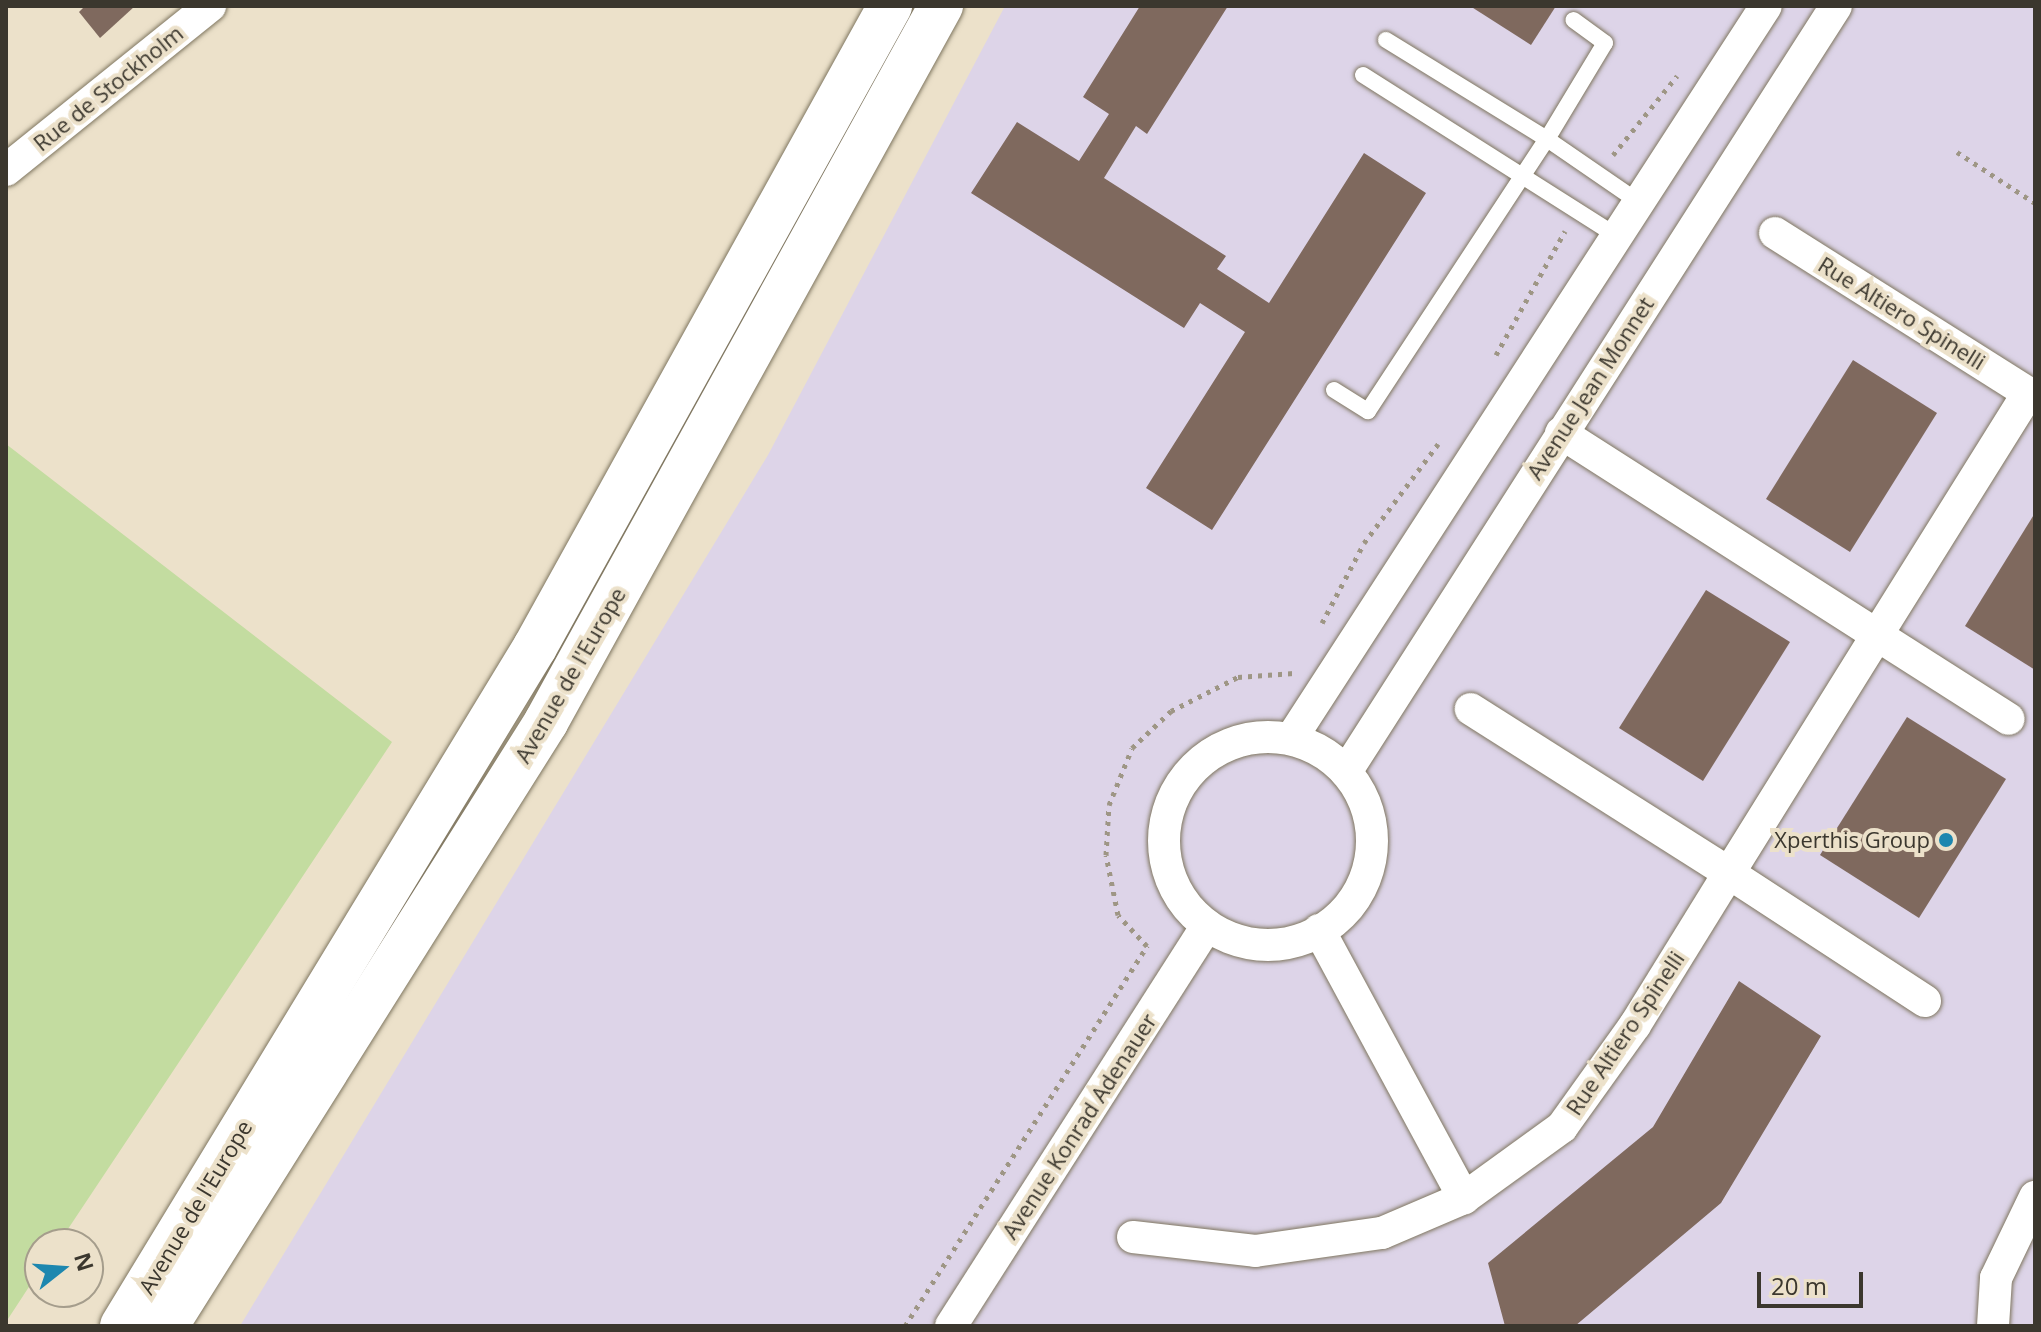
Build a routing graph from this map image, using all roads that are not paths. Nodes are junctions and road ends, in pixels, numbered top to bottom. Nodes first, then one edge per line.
1 (890, 6) edge
2 (941, 6) edge
3 (1766, 6) edge
4 (1836, 6) edge
5 (208, 7) edge
6 (1573, 20) dead end
7 (1386, 40) dead end
8 (1363, 75) dead end
9 (1547, 139) junction
10 (6, 170) edge
11 (1522, 176) junction
12 (1640, 203) junction
13 (1775, 233) dead end
14 (1618, 237) junction
15 (1334, 390) dead end
16 (2031, 395) edge
17 (1561, 433) junction
18 (1877, 635) junction
19 (1471, 709) dead end
20 (2009, 719) dead end
21 (1291, 739) junction
22 (1346, 772) junction
23 (1729, 873) junction
24 (1207, 926) junction
25 (1319, 930) junction
26 (1925, 1001) dead end
27 (2035, 1197) edge
28 (1464, 1198) junction
29 (1133, 1237) dead end
30 (122, 1326) edge
31 (166, 1326) edge
32 (951, 1326) edge
33 (1993, 1326) edge

1 - 30 main road, Avenue de l'Europe
2 - 31 main road, Avenue de l'Europe
3 - 12 street
4 - 17 street, Avenue Jean Monnet
5 - 10 street, Rue de Stockholm
6 - 9 lane
7 - 9 lane
8 - 11 lane
9 - 11 lane
9 - 12 lane
11 - 14 lane
11 - 15 lane
12 - 14 street
13 - 16 street, Rue Altiero Spinelli
14 - 21 street
16 - 18 street, Rue Altiero Spinelli
17 - 18 street
17 - 22 street, Avenue Jean Monnet
18 - 20 street
18 - 23 street, Rue Altiero Spinelli
19 - 23 street
21 - 22 street
21 - 24 street
22 - 25 street
23 - 26 street
23 - 28 street, Rue Altiero Spinelli
24 - 25 street
24 - 32 street, Avenue Konrad Adenauer
25 - 28 street
27 - 33 street
28 - 29 street, Rue Altiero Spinelli

